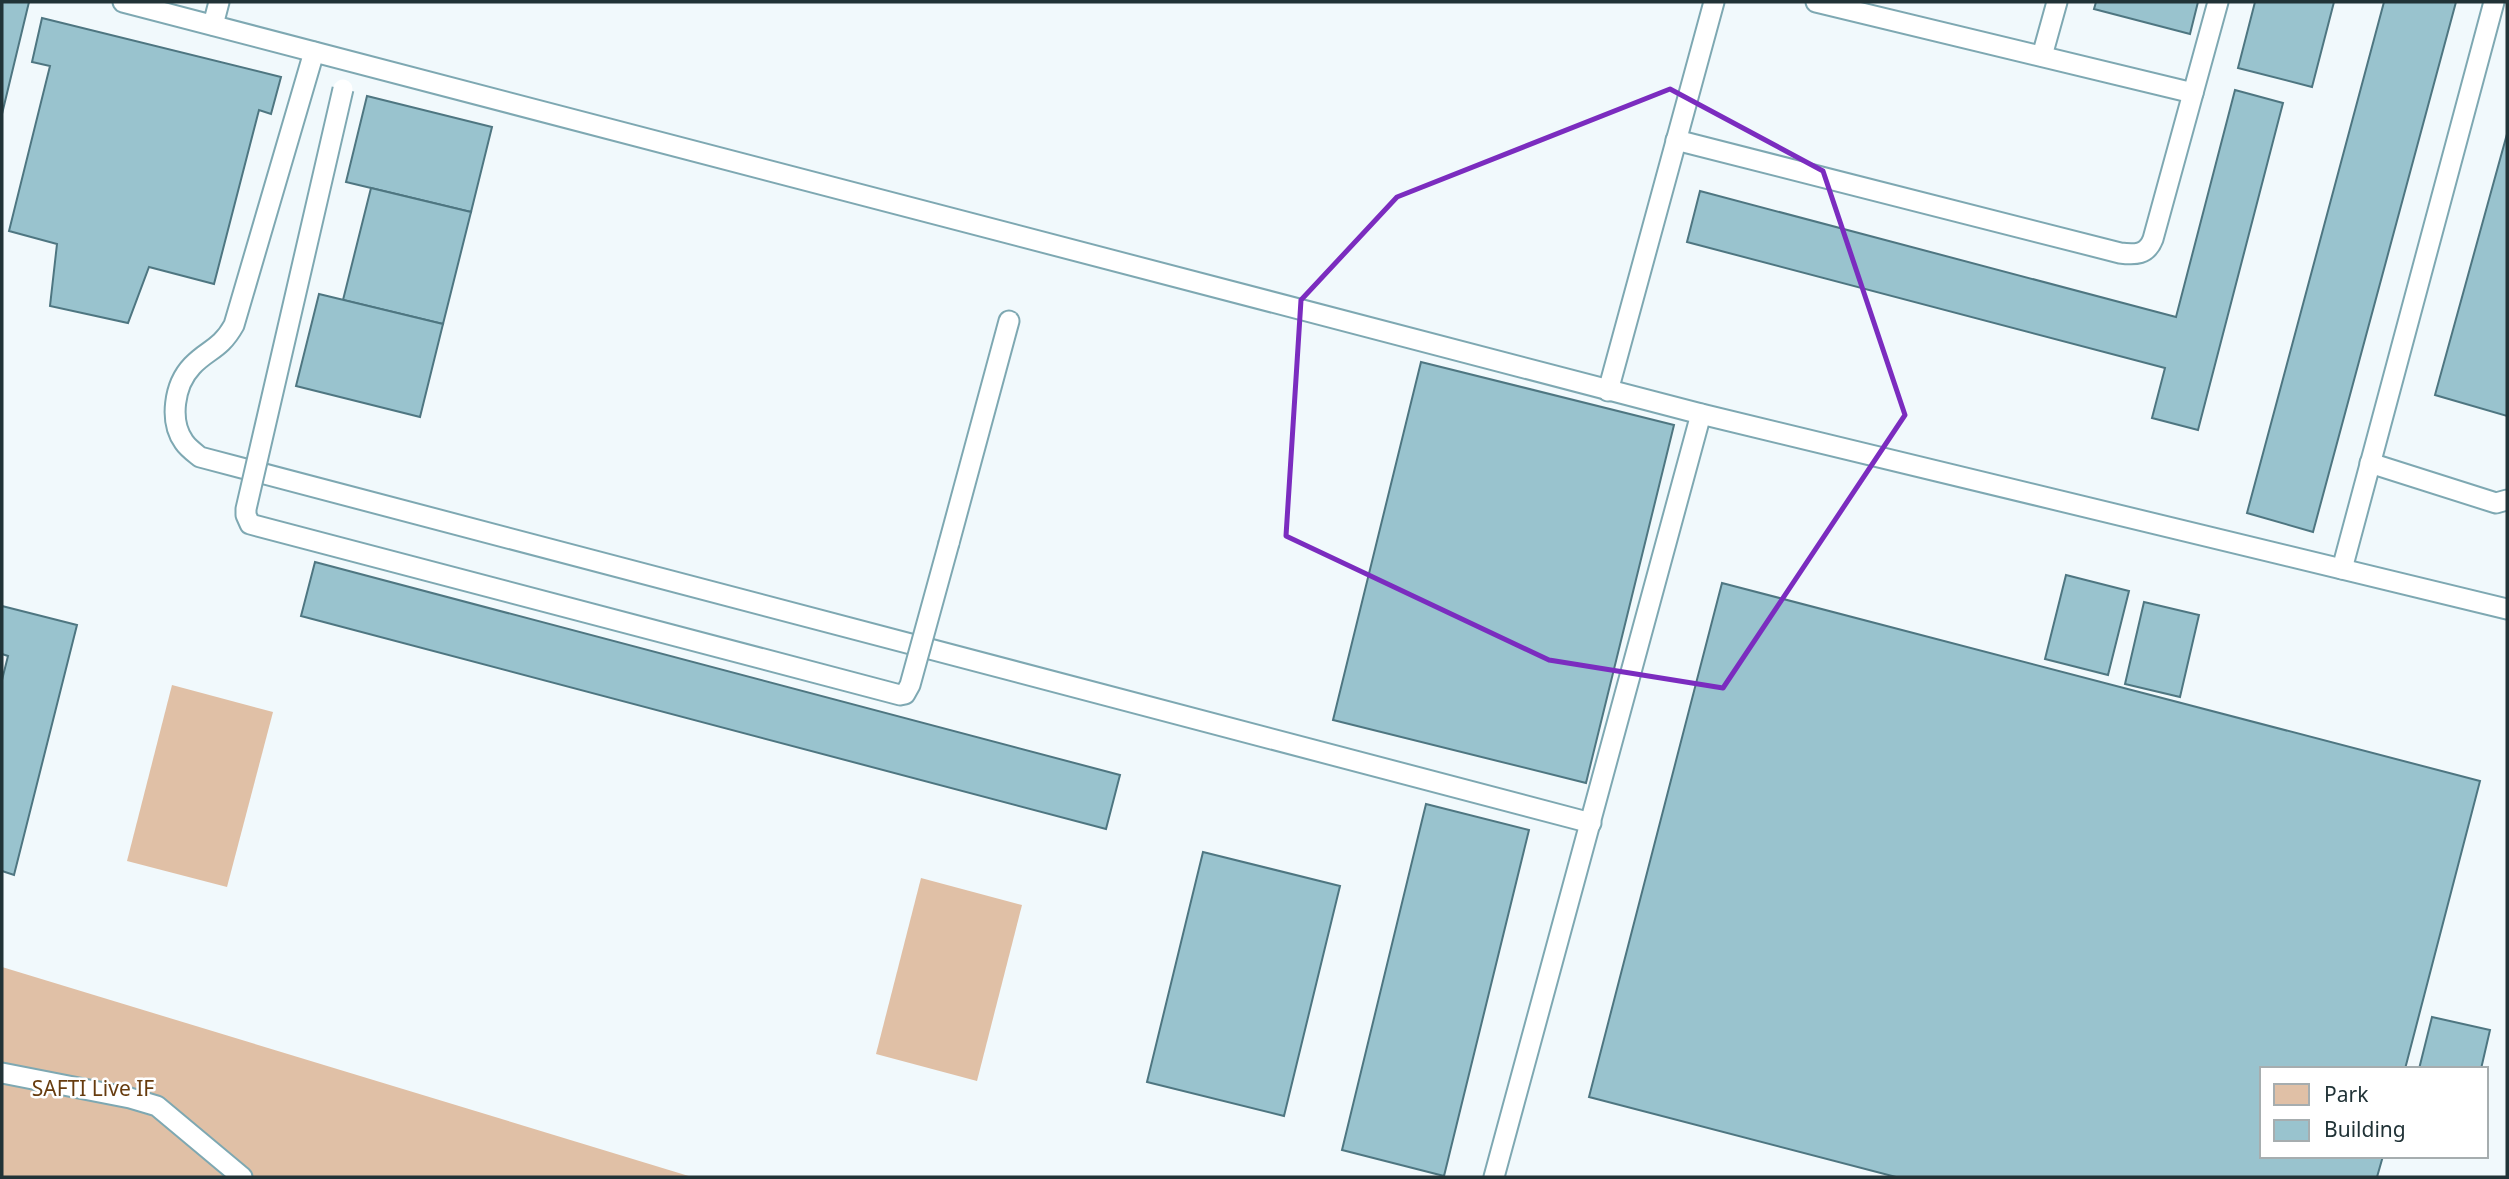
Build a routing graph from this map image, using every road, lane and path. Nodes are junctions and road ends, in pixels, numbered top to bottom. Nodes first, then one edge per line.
1 (122, 2) edge
2 (219, 2) edge
3 (1714, 2) edge
4 (1816, 2) edge
5 (2057, 2) edge
6 (2218, 2) edge
7 (2494, 2) edge
8 (1880, 9) edge
9 (213, 25) junction
10 (314, 52) junction
11 (2042, 56) junction
12 (350, 62) junction
13 (2193, 93) junction
14 (1676, 140) junction
15 (1009, 321) dead end
16 (1608, 391) junction
17 (1701, 414) junction
18 (2371, 463) junction
19 (2507, 500) edge
20 (2342, 569) junction
21 (2507, 608) edge
22 (1591, 823) junction
23 (2, 1073) edge
24 (242, 1177) edge
25 (1494, 1177) edge

1 - 9 lane
2 - 9 lane
3 - 14 lane
4 - 8 lane
5 - 11 lane
6 - 13 lane
7 - 18 lane
8 - 11 lane
9 - 10 lane
10 - 12 lane
10 - 22 lane
11 - 13 lane
12 - 15 lane, bridge
12 - 16 lane
13 - 14 lane
14 - 16 lane
16 - 17 lane
17 - 20 lane
17 - 22 lane
18 - 19 lane
18 - 20 lane
20 - 21 lane
22 - 25 lane
23 - 24 lane

